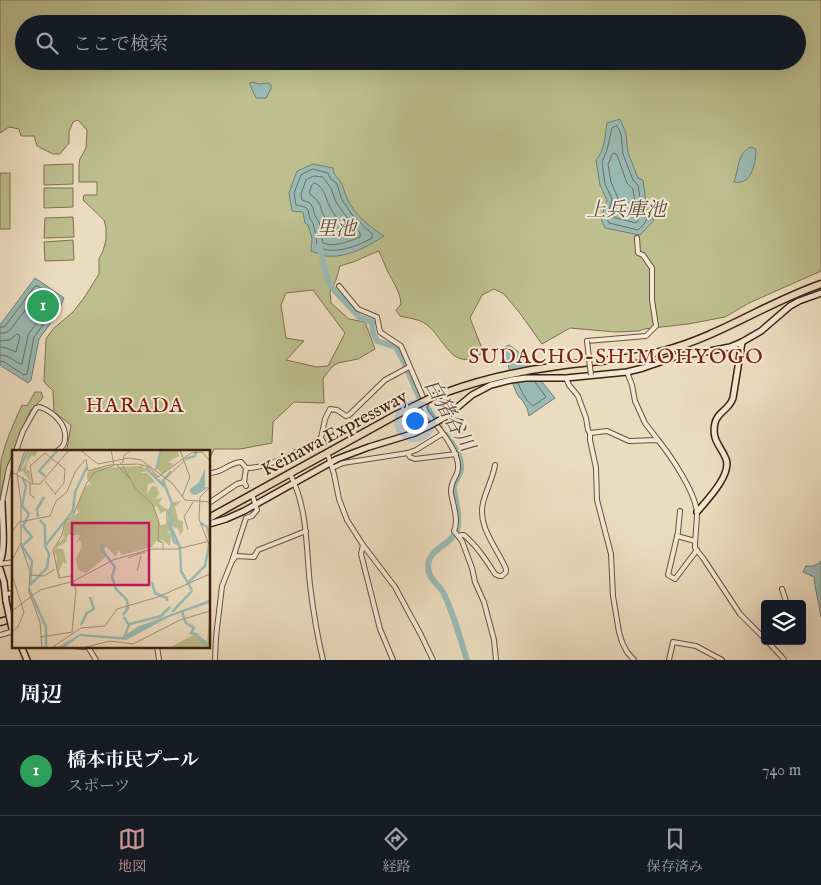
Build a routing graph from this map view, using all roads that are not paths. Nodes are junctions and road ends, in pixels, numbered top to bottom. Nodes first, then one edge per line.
1 (637, 238) dead end
2 (821, 284) edge
3 (339, 286) dead end
4 (821, 293) edge
5 (742, 342) junction
6 (409, 367) junction
7 (627, 372) junction
8 (591, 375) junction
9 (566, 378) junction
10 (590, 433) junction
11 (442, 434) junction
12 (321, 438) junction
13 (658, 440) junction
14 (324, 443) dead end
15 (16, 450) edge
16 (60, 450) edge
17 (408, 453) junction
18 (456, 454) junction
19 (328, 455) dead end
20 (282, 458) junction
21 (285, 464) tunnel mouth
22 (495, 465) dead end
23 (331, 466) junction
24 (11, 467) edge
25 (246, 468) junction
26 (210, 473) edge
27 (291, 476) tunnel mouth
28 (244, 482) junction
29 (295, 484) junction
30 (246, 486) dead end
31 (253, 497) dead end
32 (210, 502) edge
33 (2, 503) joint
34 (256, 505) junction
35 (680, 512) dead end
36 (697, 512) junction
37 (210, 517) edge
38 (210, 524) edge
39 (306, 531) junction
40 (457, 534) junction
41 (677, 536) junction
42 (695, 541) junction
43 (363, 545) junction
44 (697, 550) junction
45 (232, 561) junction
46 (0, 563) edge
47 (0, 569) edge
48 (782, 589) dead end
49 (12, 593) edge
50 (6, 594) junction
51 (786, 600) edge
52 (6, 601) junction
53 (0, 603) edge
54 (12, 627) edge
55 (12, 631) edge
56 (0, 635) edge
57 (761, 635) edge
58 (771, 645) edge
59 (22, 648) edge
60 (89, 648) edge
61 (27, 660) edge
62 (96, 660) edge
63 (215, 660) edge
64 (323, 660) edge
65 (393, 660) edge
66 (433, 660) edge
67 (496, 660) edge
68 (634, 660) edge
69 (669, 660) edge
70 (722, 660) edge
71 (784, 660) edge

1 - 8 street, bridge
2 - 37 highway, Keinawa Expressway, bridge
3 - 6 street
4 - 5 street
5 - 7 street
5 - 36 street
6 - 11 street
6 - 12 street
7 - 8 street
7 - 13 street
8 - 9 street
9 - 10 street
9 - 23 street, bridge
10 - 13 street
10 - 68 street
11 - 17 street
11 - 18 street
12 - 14 street
12 - 20 street
13 - 36 street
15 - 16 street
17 - 18 street
17 - 23 street
18 - 40 street
19 - 23 street
20 - 21 street
20 - 25 street
22 - 40 street
23 - 29 street
23 - 43 street
24 - 33 street
25 - 26 street
25 - 28 street
27 - 29 street
28 - 30 street
28 - 32 street
29 - 34 street
29 - 39 street
31 - 34 street
33 - 46 street
34 - 38 street
34 - 45 street
35 - 41 street
36 - 42 street
39 - 45 street
39 - 64 street
40 - 67 street
41 - 42 street
41 - 44 street
42 - 44 street
43 - 65 street
43 - 66 street
44 - 57 street
45 - 63 street
47 - 50 street
48 - 51 street
49 - 50 street
50 - 52 street
52 - 53 street
52 - 54 street, bridge
55 - 56 street
58 - 71 street
59 - 61 street
60 - 62 street
69 - 70 street

